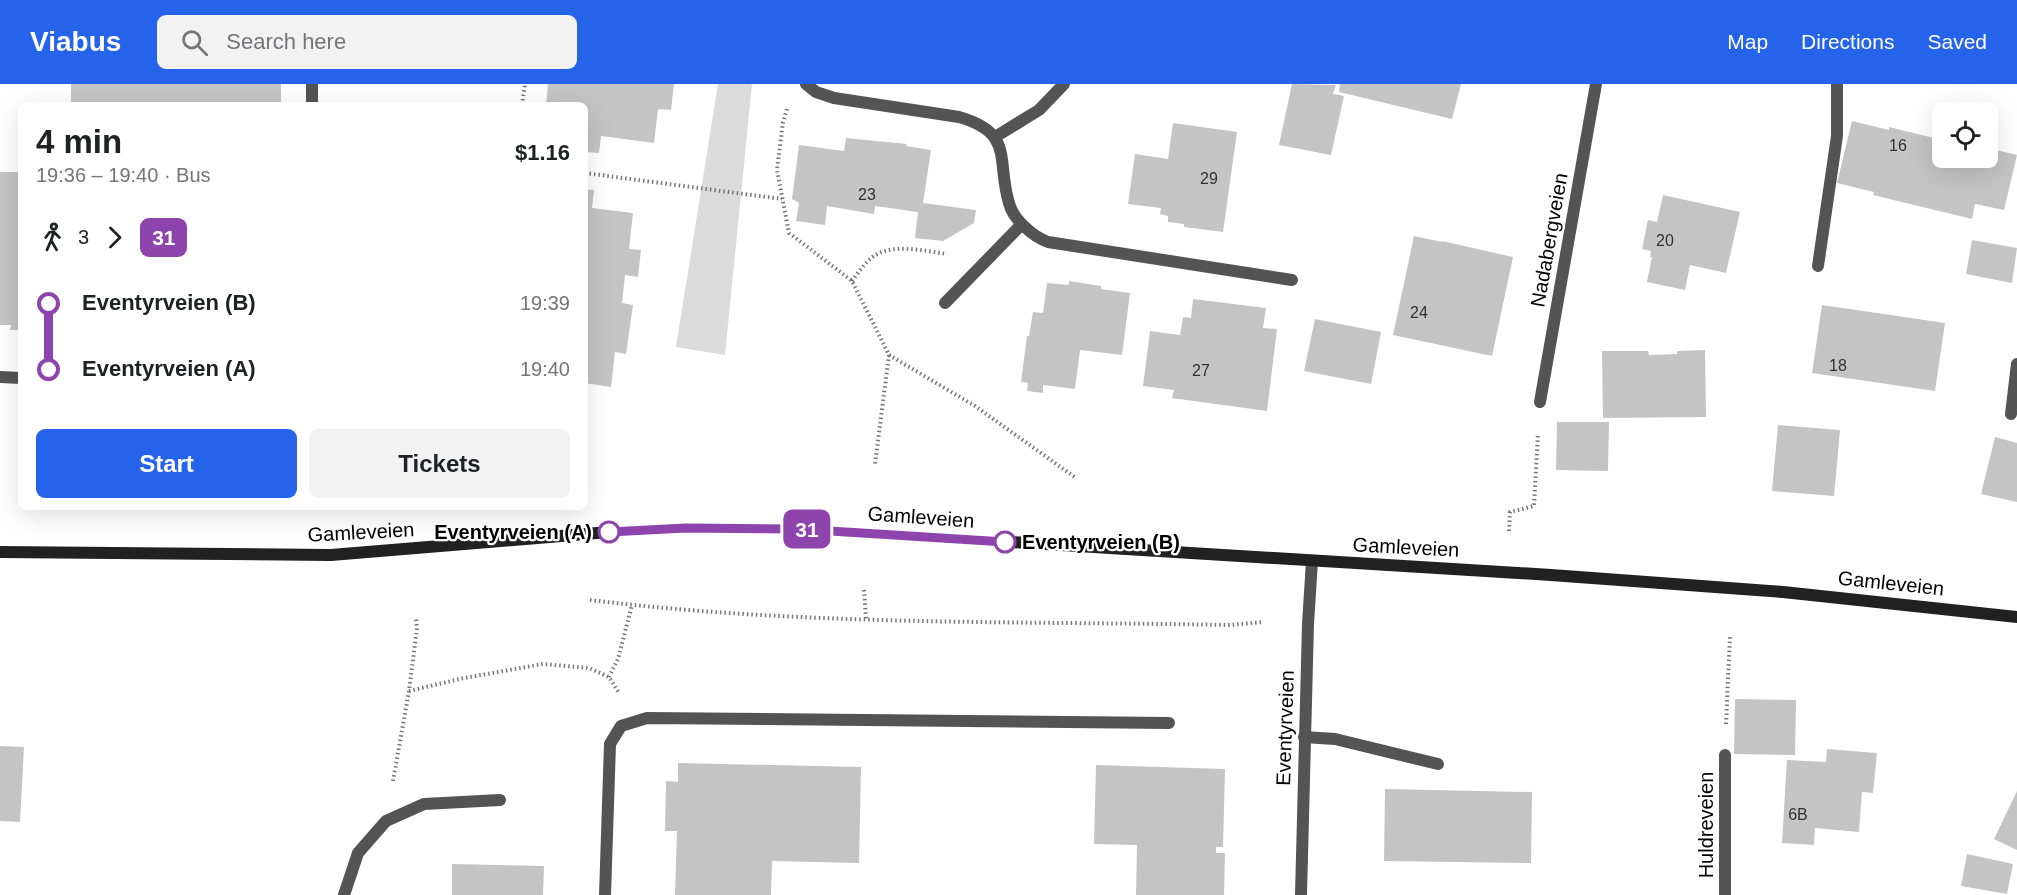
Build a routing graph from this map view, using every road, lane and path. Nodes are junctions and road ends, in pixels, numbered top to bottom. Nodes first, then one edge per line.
1 (312, 84) edge
2 (525, 84) edge
3 (806, 84) edge
4 (1064, 84) edge
5 (1596, 84) edge
6 (1837, 84) edge
7 (312, 102) edge
8 (522, 102) edge
9 (790, 103) dead end
10 (995, 137) junction
11 (588, 173) edge
12 (782, 199) junction
13 (1022, 224) junction
14 (987, 260) junction
15 (1818, 266) dead end
16 (852, 280) junction
17 (1292, 280) dead end
18 (945, 303) dead end
19 (889, 355) junction
20 (2017, 364) edge
21 (0, 377) edge
22 (18, 378) edge
23 (1540, 402) joint
24 (2011, 414) dead end
25 (875, 464) dead end
26 (1076, 478) dead end
27 (1509, 531) dead end
28 (0, 552) edge
29 (1312, 561) junction
30 (864, 590) dead end
31 (590, 600) dead end
32 (632, 605) junction
33 (2017, 617) edge
34 (416, 618) dead end
35 (866, 619) junction
36 (1263, 622) dead end
37 (1730, 637) dead end
38 (609, 677) junction
39 (409, 691) junction
40 (637, 721) junction
41 (1169, 723) dead end
42 (1304, 737) junction
43 (1725, 754) joint
44 (1438, 764) dead end
45 (500, 800) dead end
46 (386, 821) junction
47 (344, 895) edge
48 (605, 895) edge
49 (1301, 895) edge
50 (1725, 895) edge

1 - 7 street
2 - 8 path
3 - 10 street
4 - 10 street
5 - 23 street, Nadabergveien
6 - 15 street
9 - 12 path
10 - 13 street
11 - 12 path
12 - 16 path
13 - 14 street
13 - 17 street
14 - 16 path
14 - 18 street
16 - 19 path
19 - 25 path
19 - 26 path
20 - 24 street
21 - 22 street
23 - 27 path
28 - 29 main road, Gamleveien
29 - 33 main road, Gamleveien
29 - 42 street, Eventyrveien
30 - 35 path
31 - 32 path
32 - 35 path
32 - 38 path
34 - 39 path
35 - 36 path
37 - 43 path
38 - 39 path
38 - 40 path
39 - 46 path
40 - 41 street
40 - 48 street
42 - 44 street
42 - 49 street, Eventyrveien
43 - 50 street, Huldreveien
45 - 46 street
46 - 47 street

